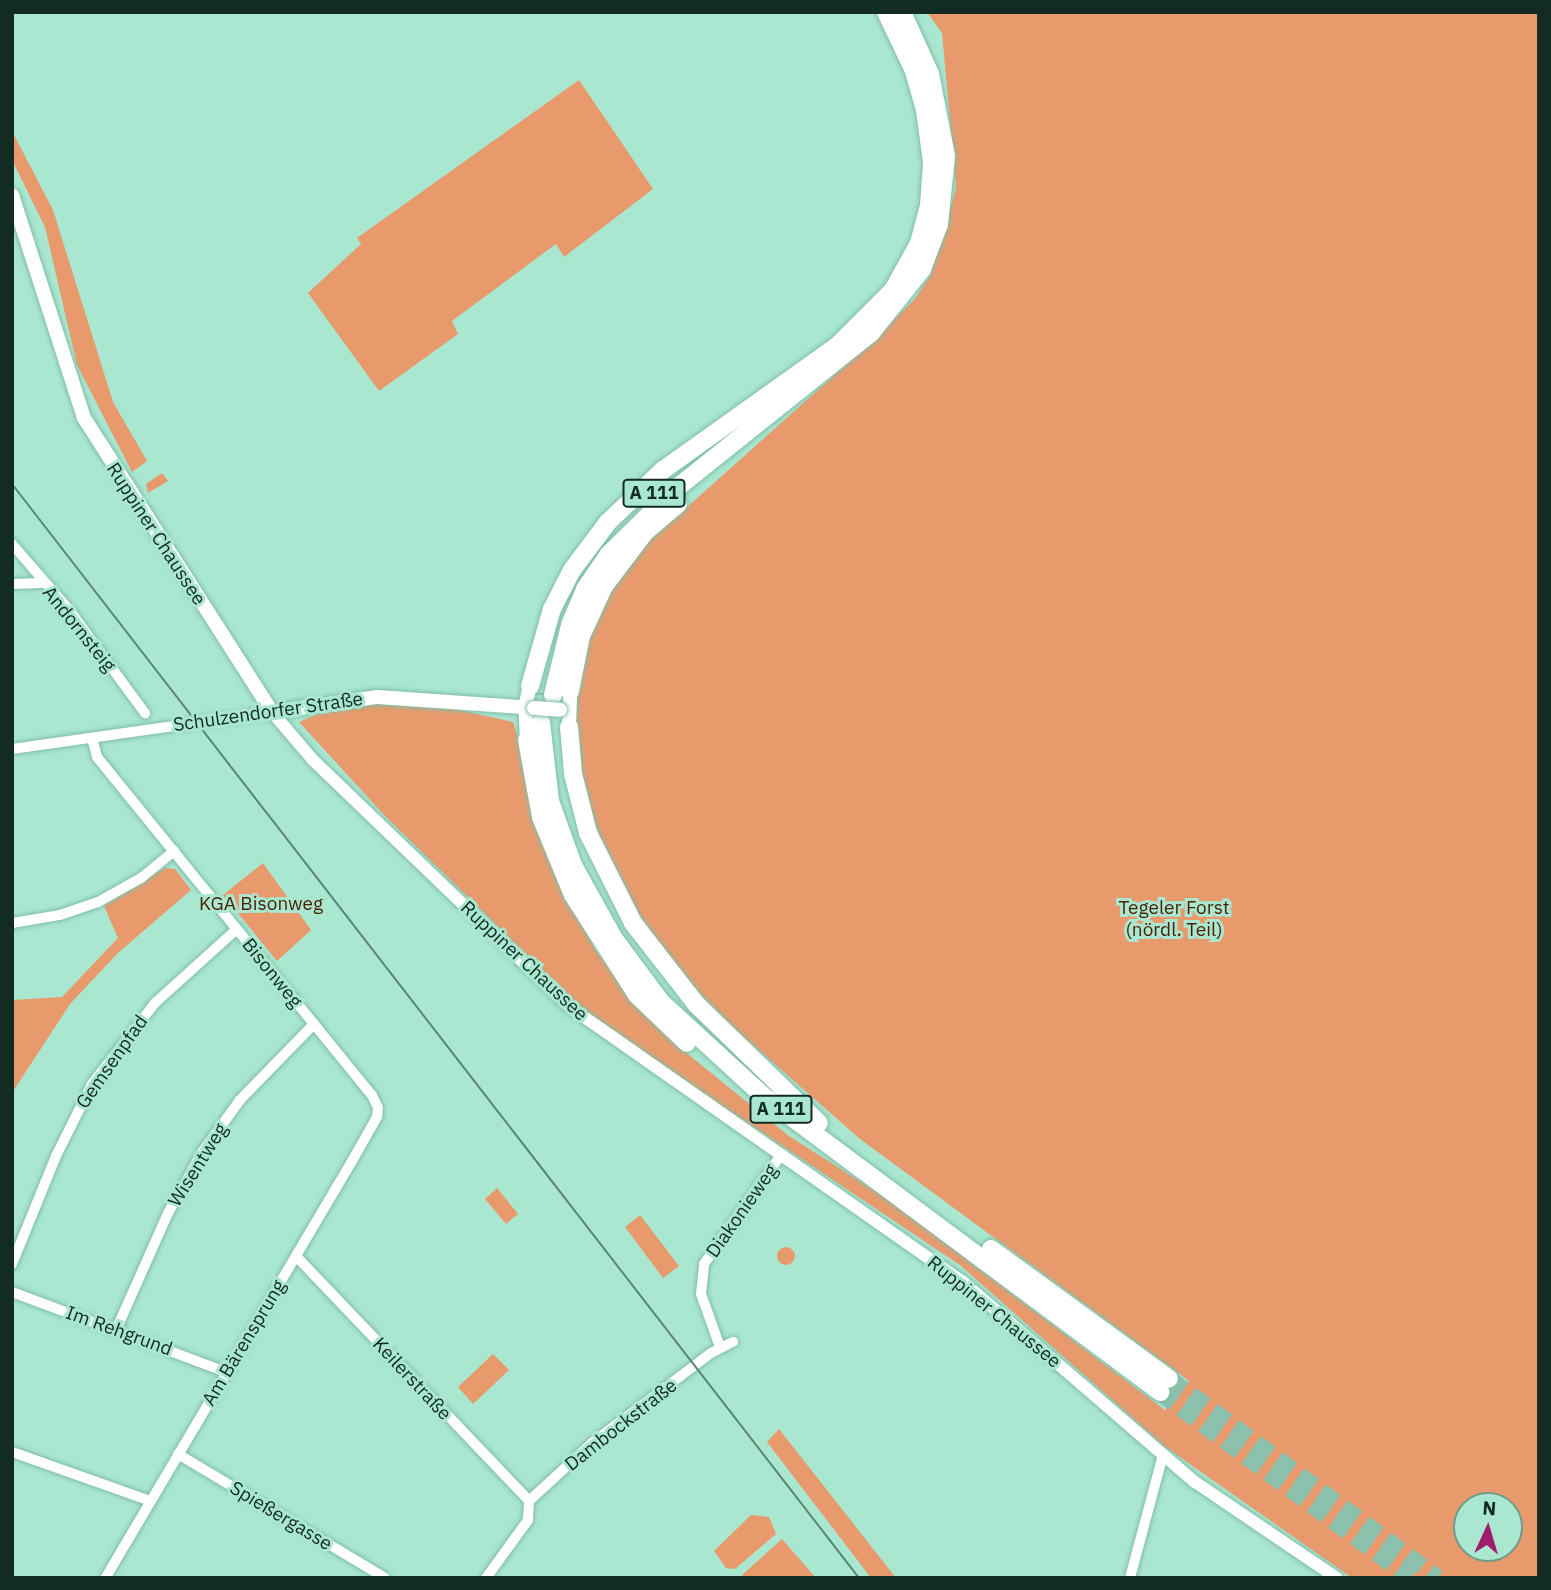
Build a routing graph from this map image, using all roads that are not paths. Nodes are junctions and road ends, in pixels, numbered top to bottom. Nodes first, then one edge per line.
1 (886, 12) edge
2 (902, 12) edge
3 (12, 195) edge
4 (841, 351) junction
5 (12, 544) edge
6 (41, 583) junction
7 (12, 584) edge
8 (549, 707) junction
9 (272, 712) junction
10 (145, 713) dead end
11 (92, 738) junction
12 (527, 740) joint
13 (12, 749) edge
14 (174, 851) junction
15 (12, 923) edge
16 (237, 929) junction
17 (314, 1024) junction
18 (378, 1108) joint
19 (781, 1155) junction
20 (864, 1171) junction
21 (296, 1256) junction
22 (12, 1264) edge
23 (12, 1292) edge
24 (116, 1330) junction
25 (733, 1342) dead end
26 (720, 1347) junction
27 (226, 1372) junction
28 (12, 1452) edge
29 (178, 1454) junction
30 (1163, 1455) junction
31 (150, 1501) junction
32 (529, 1501) junction
33 (105, 1578) edge
34 (384, 1578) edge
35 (486, 1578) edge
36 (1130, 1578) edge
37 (1337, 1578) edge

1 - 4 highway, A 111
2 - 4 highway, A 111
3 - 9 main road, Ruppiner Chaussee
4 - 8 highway
4 - 8 highway, A 111
5 - 6 street, Andornsteig
6 - 7 street
6 - 10 street, Andornsteig
8 - 9 main road, Schulzendorfer Straße
8 - 12 main road
8 - 20 highway, A 111
8 - 20 highway, A 111
9 - 11 street, Schulzendorfer Straße
9 - 19 street, Ruppiner Chaussee
11 - 13 street, Schulzendorfer Straße
11 - 14 street, Bisonweg
12 - 20 highway
14 - 15 street
14 - 16 street, Bisonweg
16 - 17 street, Bisonweg
16 - 22 street, Gemsenpfad
17 - 18 street, Bisonweg
17 - 24 street, Wisentweg
18 - 21 street, Am Bärensprung
19 - 26 street, Diakonieweg
19 - 30 street, Ruppiner Chaussee
21 - 27 street, Am Bärensprung
21 - 32 street, Keilerstraße
23 - 24 street, Im Rehgrund
24 - 27 street, Im Rehgrund
25 - 26 street, Dambockstraße
26 - 32 street, Dambockstraße
27 - 29 street, Am Bärensprung
28 - 31 street
29 - 31 street, Am Bärensprung
29 - 34 street, Spießergasse
30 - 36 street
30 - 37 street, Ruppiner Chaussee
31 - 33 street, Am Bärensprung
32 - 35 street, Dambockstraße

